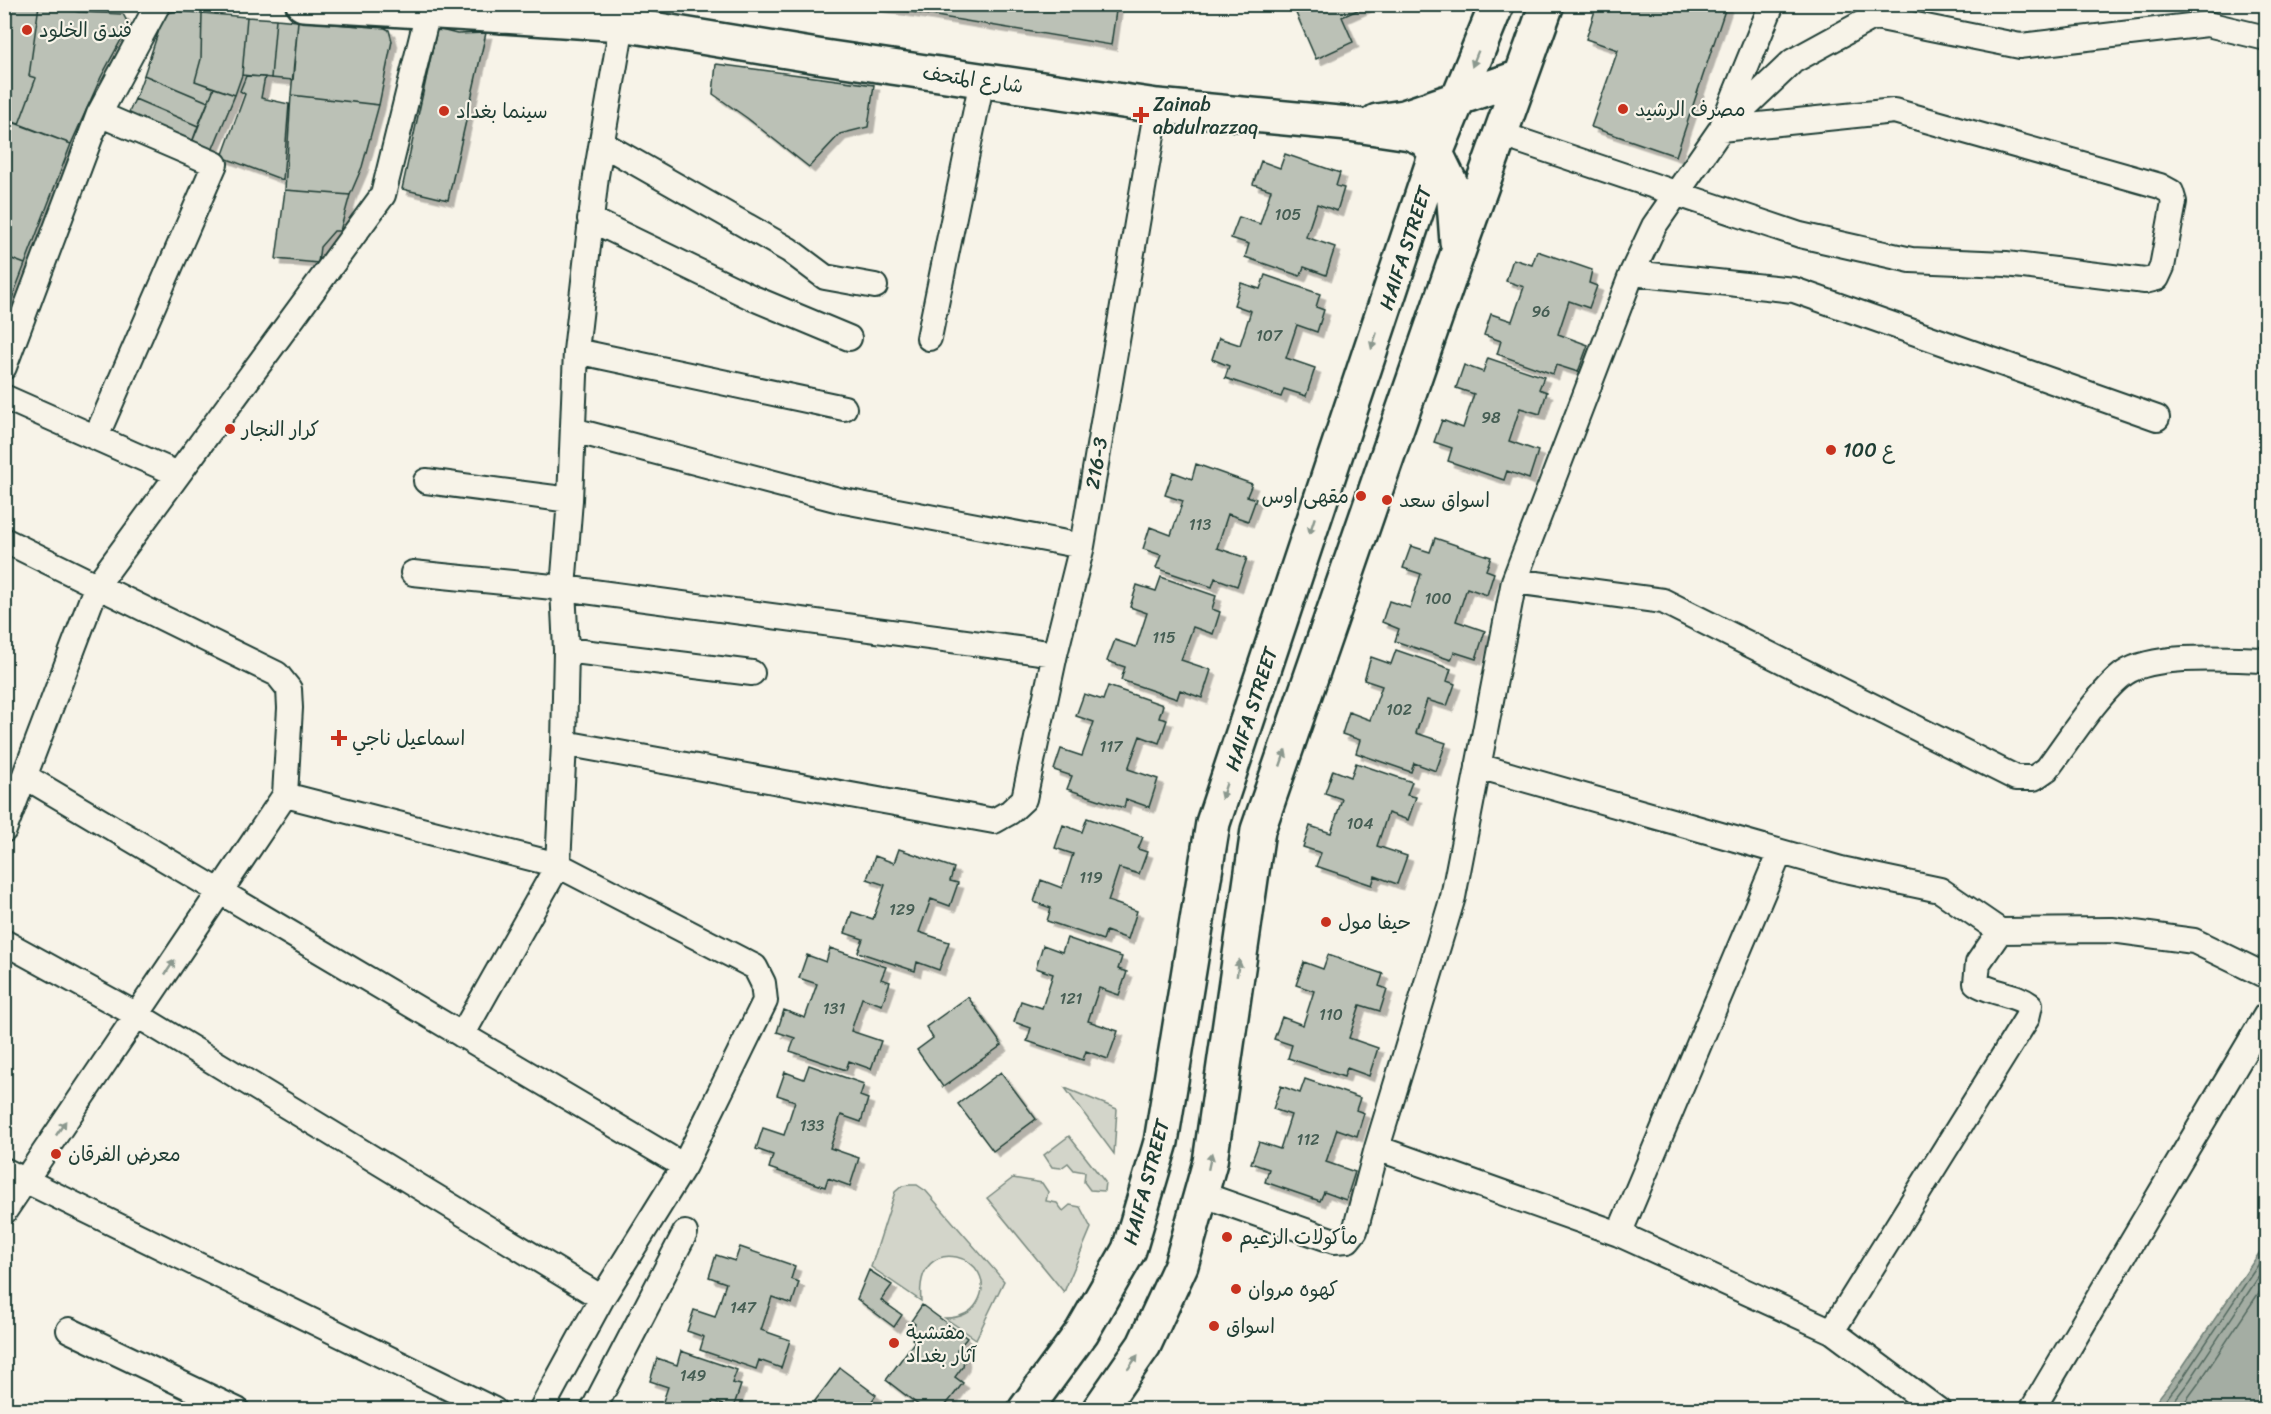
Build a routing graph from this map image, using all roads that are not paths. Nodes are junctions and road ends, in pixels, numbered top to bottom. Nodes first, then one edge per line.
1 (158, 4) edge
2 (303, 4) edge
3 (1497, 4) edge
4 (1547, 4) edge
5 (1772, 4) edge
6 (513, 10) edge
7 (1885, 11) edge
8 (428, 12) junction
9 (605, 17) edge
10 (2266, 38) edge
11 (1520, 77) junction
12 (982, 80) junction
13 (1459, 99) junction
14 (1157, 106) junction
15 (99, 114) junction
16 (1348, 124) junction
17 (1721, 129) junction
18 (1500, 134) junction
19 (603, 144) junction
20 (1437, 153) junction
21 (1676, 193) junction
22 (590, 219) junction
23 (1457, 255) junction
24 (1632, 273) junction
25 (875, 286) dead end
26 (849, 338) dead end
27 (929, 338) dead end
28 (576, 351) junction
29 (4, 367) edge
30 (4, 397) edge
31 (844, 408) dead end
32 (2157, 418) dead end
33 (573, 430) junction
34 (96, 437) junction
35 (178, 474) junction
36 (426, 481) dead end
37 (570, 500) junction
38 (4, 540) edge
39 (1082, 546) junction
40 (413, 573) dead end
41 (1514, 581) junction
42 (97, 585) junction
43 (563, 588) junction
44 (566, 650) junction
45 (1056, 654) junction
46 (2266, 660) edge
47 (753, 673) dead end
48 (564, 743) junction
49 (1478, 766) junction
50 (26, 777) junction
51 (285, 795) junction
52 (4, 830) edge
53 (1780, 852) junction
54 (558, 865) junction
55 (220, 891) junction
56 (2000, 931) junction
57 (4, 942) edge
58 (2266, 976) edge
59 (137, 1015) junction
60 (2266, 1015) edge
61 (462, 1035) junction
62 (1377, 1148) junction
63 (684, 1166) junction
64 (15, 1175) edge
65 (1201, 1194) junction
66 (4, 1212) edge
67 (685, 1233) dead end
68 (1618, 1234) junction
69 (602, 1298) junction
70 (69, 1330) dead end
71 (1832, 1331) junction
72 (1102, 1408) edge
73 (237, 1410) edge
74 (494, 1410) edge
75 (541, 1410) edge
76 (593, 1410) edge
77 (1025, 1410) edge
78 (1938, 1410) edge
79 (2032, 1410) edge

1 - 15 street
2 - 8 main road, شارع المتحف
3 -> 13 main road, HAIFA STREET
4 - 11 main road
5 - 17 street
6 - 8 main road, شارع المتحف
6 - 9 main road, شارع المتحف
7 - 10 street
7 - 17 street
8 - 35 street
9 - 12 main road, شارع المتحف
9 - 19 street
11 - 13 main road
11 - 18 main road
12 - 14 main road, شارع المتحف
12 - 27 street
13 - 16 main road
13 - 20 main road, HAIFA STREET
14 - 16 main road, شارع المتحف
14 - 39 street, 216-3
15 - 29 street
15 - 34 street
16 - 20 main road, شارع المتحف
17 - 21 street
17 - 21 street
18 - 21 street
18 - 23 main road
19 - 22 street
19 - 25 street
20 - 23 main road
20 -> 77 main road, HAIFA STREET
21 - 24 street
22 - 26 street
22 - 28 street
65 -> 23 main road
24 - 32 street
24 - 41 street
28 - 31 street
28 - 33 street
30 - 34 street
33 - 37 street
33 - 39 street
34 - 35 street
35 - 42 street
36 - 37 street
37 - 43 street
38 - 42 street
39 - 45 street, 216-3
40 - 43 street
41 - 46 street
41 - 49 street
42 - 50 street
42 - 51 street
43 - 44 street
43 - 45 street
44 - 47 street
44 - 48 street
45 - 48 street, 216-3
48 - 54 street
49 - 53 street
49 - 62 street
50 - 52 street
50 - 55 street
51 - 54 street
51 - 55 street
53 - 56 street
53 - 68 street
54 - 61 street
54 - 63 street
59 -> 55 street
55 - 61 street
56 - 58 street
56 - 71 street
57 - 59 street
64 -> 59 street
59 - 69 street
60 - 79 street
61 - 63 street
62 - 65 street
62 - 68 street
63 - 69 street
64 - 66 street
64 - 74 street
72 -> 65 main road
67 - 76 street
68 - 71 street
69 - 75 street
70 - 73 street
71 - 78 street

